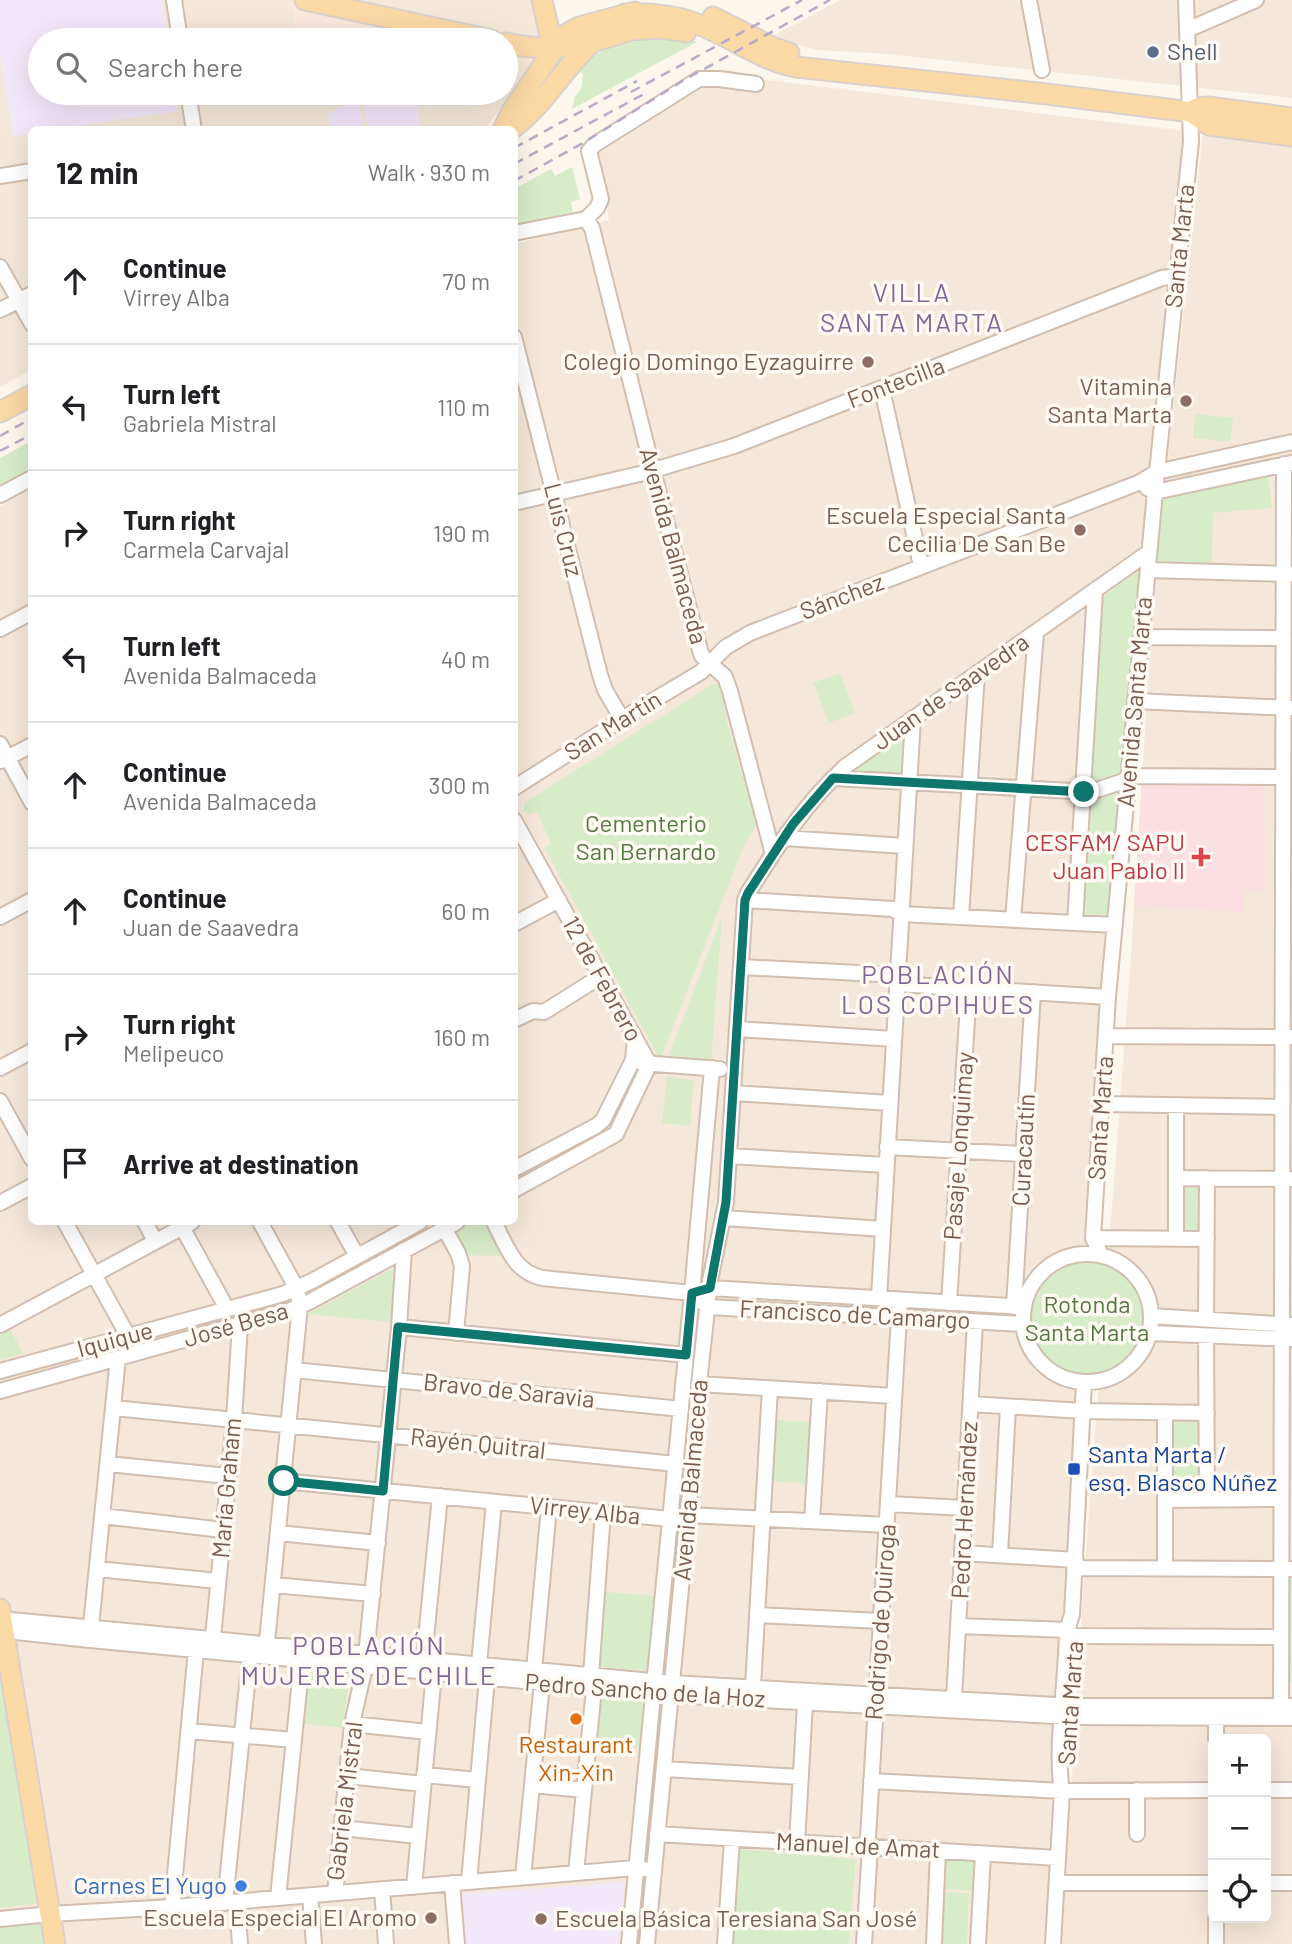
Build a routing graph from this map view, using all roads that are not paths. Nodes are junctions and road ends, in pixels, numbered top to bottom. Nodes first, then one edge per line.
1 (174, 0) edge
2 (305, 0) edge
3 (542, 0) edge
4 (1029, 0) edge
5 (1186, 0) edge
6 (1256, 0) edge
7 (628, 22) junction
8 (178, 28) edge
9 (435, 28) edge
10 (1187, 30) junction
11 (592, 42) junction
12 (518, 45) edge
13 (553, 49) junction
14 (1042, 70) dead end
15 (858, 75) junction
16 (756, 84) dead end
17 (518, 102) edge
18 (190, 105) edge
19 (516, 105) edge
20 (1191, 113) junction
21 (1292, 118) edge
22 (193, 126) edge
23 (505, 126) edge
24 (515, 126) edge
25 (1292, 136) edge
26 (28, 172) edge
27 (0, 176) edge
28 (586, 219) junction
29 (518, 232) edge
30 (0, 267) edge
31 (1177, 275) junction
32 (5, 286) edge
33 (25, 298) edge
34 (0, 310) edge
35 (520, 384) edge
36 (882, 389) junction
37 (28, 397) edge
38 (0, 412) edge
39 (1292, 442) edge
40 (1288, 463) edge
41 (653, 471) junction
42 (1157, 472) junction
43 (28, 480) edge
44 (1138, 483) junction
45 (1155, 492) junction
46 (554, 494) junction
47 (0, 495) edge
48 (518, 502) edge
49 (1149, 552) junction
50 (921, 566) junction
51 (1148, 570) junction
52 (1288, 574) edge
53 (1094, 591) junction
54 (28, 614) edge
55 (0, 629) edge
56 (1036, 633) junction
57 (1141, 637) junction
58 (1284, 638) junction
59 (710, 663) junction
60 (977, 673) junction
61 (1135, 701) junction
62 (1288, 708) edge
63 (913, 718) junction
64 (622, 719) junction
65 (0, 744) edge
66 (28, 747) edge
67 (4, 760) edge
68 (1128, 776) junction
69 (1283, 777) junction
70 (833, 778) junction
71 (909, 782) junction
72 (518, 785) edge
73 (970, 785) junction
74 (1023, 788) junction
75 (1084, 792) junction
76 (28, 797) edge
77 (518, 827) edge
78 (783, 838) junction
79 (905, 846) junction
80 (774, 854) junction
81 (559, 900) junction
82 (745, 900) junction
83 (28, 902) edge
84 (901, 914) junction
85 (0, 917) edge
86 (961, 917) junction
87 (1013, 920) junction
88 (518, 922) edge
89 (1075, 923) junction
90 (1115, 925) junction
91 (741, 967) junction
92 (1287, 968) edge
93 (601, 976) junction
94 (897, 980) junction
95 (969, 988) junction
96 (1033, 992) junction
97 (1108, 997) junction
98 (518, 1018) edge
99 (737, 1029) junction
100 (1106, 1036) junction
101 (1287, 1037) edge
102 (635, 1038) junction
103 (894, 1039) junction
104 (28, 1053) edge
105 (650, 1063) junction
106 (631, 1065) junction
107 (0, 1068) edge
108 (712, 1068) junction
109 (734, 1070) junction
110 (733, 1093) junction
111 (0, 1101) edge
112 (890, 1103) junction
113 (1101, 1104) junction
114 (1176, 1105) junction
115 (1282, 1107) junction
116 (887, 1147) junction
117 (959, 1150) junction
118 (28, 1152) edge
119 (1024, 1154) junction
120 (729, 1156) junction
121 (886, 1165) junction
122 (518, 1167) edge
123 (1176, 1178) junction
124 (1207, 1178) junction
125 (1287, 1179) edge
126 (28, 1188) edge
127 (518, 1188) edge
128 (0, 1203) edge
129 (724, 1218) junction
130 (67, 1225) edge
131 (147, 1225) edge
132 (185, 1225) edge
133 (187, 1225) edge
134 (262, 1225) edge
135 (340, 1225) edge
136 (414, 1225) edge
137 (451, 1225) edge
138 (496, 1225) edge
139 (883, 1229) junction
140 (1093, 1238) junction
141 (1176, 1239) junction
142 (1207, 1239) junction
143 (155, 1241) junction
144 (404, 1250) junction
145 (1287, 1251) edge
146 (1080, 1254) junction
147 (1101, 1255) junction
148 (357, 1256) junction
149 (94, 1274) junction
150 (710, 1288) junction
151 (297, 1289) junction
152 (692, 1293) junction
153 (878, 1298) junction
154 (900, 1300) junction
155 (949, 1303) junction
156 (300, 1306) junction
157 (708, 1307) junction
158 (1019, 1307) junction
159 (227, 1310) junction
160 (1151, 1316) junction
161 (899, 1318) junction
162 (1206, 1320) junction
163 (975, 1322) junction
164 (1023, 1324) junction
165 (0, 1325) edge
166 (240, 1325) junction
167 (398, 1327) junction
168 (1287, 1332) edge
169 (456, 1333) junction
170 (1150, 1333) junction
171 (128, 1336) junction
172 (1206, 1336) junction
173 (686, 1355) junction
174 (118, 1358) junction
175 (295, 1370) junction
176 (0, 1371) edge
177 (393, 1380) junction
178 (1084, 1382) junction
179 (699, 1384) junction
180 (770, 1388) junction
181 (0, 1391) edge
182 (820, 1391) junction
183 (894, 1396) junction
184 (971, 1404) junction
185 (1008, 1407) junction
186 (114, 1408) junction
187 (681, 1409) junction
188 (1083, 1411) junction
189 (1165, 1413) junction
190 (1207, 1413) junction
191 (233, 1420) junction
192 (1287, 1420) edge
193 (289, 1426) junction
194 (388, 1435) junction
195 (108, 1464) junction
196 (676, 1464) junction
197 (228, 1476) junction
198 (284, 1481) junction
199 (383, 1491) junction
200 (440, 1496) junction
201 (1281, 1499) junction
202 (1165, 1500) junction
203 (1207, 1500) junction
204 (494, 1502) junction
205 (889, 1504) junction
206 (550, 1507) junction
207 (965, 1508) junction
208 (603, 1512) junction
209 (688, 1514) junction
210 (102, 1516) junction
211 (762, 1518) junction
212 (670, 1519) junction
213 (812, 1521) junction
214 (888, 1525) junction
215 (223, 1530) junction
216 (278, 1533) junction
217 (378, 1543) junction
218 (963, 1553) junction
219 (1000, 1555) junction
220 (1075, 1564) junction
221 (1165, 1568) junction
222 (97, 1569) junction
223 (1287, 1569) edge
224 (219, 1581) junction
225 (273, 1585) junction
226 (373, 1594) junction
227 (757, 1615) junction
228 (1, 1618) edge
229 (881, 1621) junction
230 (959, 1626) junction
231 (1072, 1633) junction
232 (90, 1634) junction
233 (1281, 1637) junction
234 (213, 1645) junction
235 (196, 1650) junction
236 (267, 1651) junction
237 (250, 1655) junction
238 (424, 1659) junction
239 (302, 1660) junction
240 (366, 1660) junction
241 (479, 1664) junction
242 (534, 1670) junction
243 (434, 1673) junction
244 (487, 1678) junction
245 (592, 1682) junction
246 (541, 1683) junction
247 (753, 1687) junction
248 (654, 1688) junction
249 (671, 1689) junction
250 (954, 1699) junction
251 (876, 1700) junction
252 (805, 1703) junction
253 (1067, 1711) junction
254 (1286, 1712) edge
255 (1216, 1718) junction
256 (352, 1724) junction
257 (189, 1731) junction
258 (428, 1732) junction
259 (1216, 1734) edge
260 (242, 1735) junction
261 (294, 1740) junction
262 (664, 1769) junction
263 (347, 1776) junction
264 (801, 1777) junction
265 (424, 1780) junction
266 (478, 1780) junction
267 (871, 1781) junction
268 (532, 1785) junction
269 (584, 1790) junction
270 (1137, 1790) junction
271 (1208, 1790) edge
272 (1271, 1790) edge
273 (1292, 1790) edge
274 (1062, 1791) junction
275 (341, 1828) junction
276 (657, 1834) junction
277 (1137, 1834) dead end
278 (418, 1836) junction
279 (733, 1839) junction
280 (797, 1843) junction
281 (870, 1847) junction
282 (938, 1851) junction
283 (983, 1854) junction
284 (1058, 1858) junction
285 (635, 1868) junction
286 (654, 1870) junction
287 (576, 1873) junction
288 (523, 1877) junction
289 (469, 1882) junction
290 (452, 1883) junction
291 (1057, 1883) junction
292 (1208, 1883) edge
293 (1271, 1883) edge
294 (1292, 1883) edge
295 (414, 1887) junction
296 (382, 1889) junction
297 (335, 1893) junction
298 (310, 1896) junction
299 (278, 1898) junction
300 (231, 1902) junction
301 (172, 1907) junction
302 (50, 1914) junction
303 (0, 1919) edge
304 (1216, 1923) edge
305 (55, 1944) edge
306 (240, 1944) edge
307 (314, 1944) edge
308 (386, 1944) edge
309 (457, 1944) edge
310 (629, 1944) edge
311 (647, 1944) edge
312 (725, 1944) edge
313 (863, 1944) edge
314 (934, 1944) edge
315 (978, 1944) edge
316 (1053, 1944) edge
317 (1216, 1944) edge

1 - 8 street
2 - 9 main road
3 - 13 main road
4 - 14 street
5 - 10 street, Santa Marta
6 - 10 street
7 - 11 main road
7 - 13 main road
7 - 15 main road
7 - 15 main road
10 - 20 street, Santa Marta
11 - 13 main road
11 - 24 main road
12 - 13 main road
13 - 17 main road
15 - 20 main road
16 - 28 street
18 - 22 street
19 - 23 main road
20 - 21 main road
20 - 25 main road
20 - 31 street, Santa Marta
26 - 27 street
28 - 29 street
28 - 41 street, Avenida Balmaceda
30 - 32 street
31 - 36 street, Fontecilla
31 - 42 street, Santa Marta
32 - 33 street
33 - 34 street
35 - 46 street, Luis Cruz
36 - 41 street, Fontecilla
36 - 50 street
37 - 38 main road
39 - 42 street, Sánchez
40 - 45 street
40 - 52 street
41 - 46 street, Fontecilla
41 - 59 street, Avenida Balmaceda
42 - 44 street, Sánchez
42 - 45 street, Santa Marta
43 - 47 street
44 - 45 street
44 - 50 street, Sánchez
45 - 49 street, Avenida Santa Marta
46 - 48 street, Fontecilla
46 - 64 street, Luis Cruz
49 - 51 street, Avenida Santa Marta
49 - 53 street, Juan de Saavedra
50 - 59 street, Sánchez
51 - 52 street
51 - 57 street, Avenida Santa Marta
52 - 58 street
53 - 56 street, Juan de Saavedra
53 - 75 street
54 - 55 street
56 - 60 street, Juan de Saavedra
56 - 74 street
57 - 58 street
57 - 61 street, Avenida Santa Marta
58 - 62 street
59 - 64 street, San Martín
59 - 80 street, Avenida Balmaceda
60 - 63 street, Juan de Saavedra
60 - 73 street
61 - 62 street
61 - 68 street, Avenida Santa Marta
62 - 69 street
63 - 70 street, Juan de Saavedra
63 - 71 street
64 - 72 street, San Martín
65 - 67 street
66 - 67 street
67 - 76 street
68 - 69 street
68 - 75 street
68 - 90 street, Avenida Santa Marta
69 - 92 street
70 - 71 street
70 - 78 street, Juan de Saavedra
71 - 73 street
71 - 79 street
73 - 74 street
73 - 86 street
74 - 75 street
74 - 87 street
75 - 89 street
77 - 81 street, 12 de Febrero
78 - 79 street
78 - 80 street, Juan de Saavedra
79 - 84 street
80 - 82 street, Avenida Balmaceda
81 - 88 street
81 - 93 street, 12 de Febrero
82 - 84 street
82 - 91 street, Avenida Balmaceda
83 - 85 street
84 - 86 street
84 - 94 street
86 - 87 street
87 - 89 street
89 - 90 street
90 - 97 street, Avenida Santa Marta
91 - 94 street
91 - 99 street, Avenida Balmaceda
92 - 101 street
93 - 98 street
93 - 102 street, 12 de Febrero
94 - 95 street
94 - 103 street
95 - 96 street
95 - 117 street, Pasaje Lonquimay
96 - 97 street
96 - 119 street, Curacautín
97 - 100 street, Santa Marta
99 - 103 street
99 - 109 street, Avenida Balmaceda
100 - 101 street
100 - 113 street, Santa Marta
101 - 115 street
102 - 105 street, 12 de Febrero
102 - 106 street
103 - 112 street
104 - 107 street
105 - 106 street
105 - 108 street, 12 de Febrero
105 - 127 street
106 - 122 street
108 - 109 street, 12 de Febrero
108 - 152 street, Avenida Balmaceda
109 - 110 street, Avenida Balmaceda
110 - 112 street
110 - 120 street, Avenida Balmaceda
111 - 118 street
112 - 116 street
113 - 114 street
113 - 140 street, Santa Marta
114 - 115 street
114 - 123 street
115 - 125 street
116 - 117 street
116 - 121 street
117 - 119 street
117 - 155 street, Pasaje Lonquimay
119 - 158 street, Curacautín
120 - 121 street
120 - 129 street, Avenida Balmaceda
121 - 139 street
123 - 124 street
123 - 141 street
124 - 125 street
124 - 142 street
125 - 145 street
126 - 128 street
129 - 139 street
129 - 150 street, Avenida Balmaceda
130 - 149 street
131 - 143 street
132 - 143 street
133 - 159 street
134 - 151 street
135 - 148 street
136 - 148 street, Iquique
137 - 144 street, José Besa
137 - 169 street
138 - 152 street, Francisco de Camargo
139 - 153 street
140 - 141 street
140 - 146 street
140 - 147 street, Santa Marta
141 - 142 street
142 - 162 street
143 - 149 street
144 - 156 street, José Besa
144 - 167 street, Gabriela Mistral
145 - 168 street
146 - 147 street
146 - 158 street
147 - 160 street
148 - 151 street, Iquique
149 - 165 street
149 - 171 street
150 - 152 street, Francisco de Camargo
150 - 153 street, Francisco de Camargo
150 - 157 street, Avenida Balmaceda
151 - 156 street
151 - 159 street, Iquique
152 - 157 street, Francisco de Camargo
152 - 173 street, Avenida Balmaceda
153 - 154 street, Francisco de Camargo
154 - 155 street, Francisco de Camargo
154 - 161 street, Rodrigo de Quiroga
155 - 158 street, Francisco de Camargo
156 - 166 street, José Besa
156 - 175 street
157 - 161 street, Francisco de Camargo
157 - 179 street, Avenida Balmaceda
158 - 164 street
159 - 171 street, Iquique
160 - 162 street
160 - 170 street
161 - 163 street, Francisco de Camargo
161 - 183 street, Rodrigo de Quiroga
162 - 168 street
163 - 164 street, Francisco de Camargo
163 - 184 street, Pedro Hernández
164 - 178 street
166 - 174 street, José Besa
166 - 191 street, María Graham
167 - 169 street
167 - 177 street, Gabriela Mistral
168 - 172 street
168 - 192 street
169 - 173 street
170 - 172 street
170 - 178 street
171 - 176 street, Iquique
172 - 190 street
173 - 187 street, Avenida Balmaceda
174 - 181 street, José Besa
174 - 186 street
175 - 177 street, Bravo de Saravia
175 - 193 street
177 - 187 street, Bravo de Saravia
177 - 194 street, Gabriela Mistral
178 - 188 street, Santa Marta
179 - 180 street
179 - 209 street, Avenida Balmaceda
180 - 182 street
180 - 211 street
182 - 183 street
182 - 213 street
183 - 205 street, Rodrigo de Quiroga
184 - 185 street
184 - 207 street, Pedro Hernández
185 - 188 street
185 - 219 street
186 - 191 street, Rayén Quitral
186 - 195 street
187 - 196 street, Avenida Balmaceda
188 - 189 street
188 - 220 street, Santa Marta
189 - 190 street
189 - 202 street
190 - 203 street
191 - 193 street, Rayén Quitral
191 - 197 street, María Graham
192 - 201 street
193 - 194 street, Rayén Quitral
193 - 198 street
194 - 196 street, Rayén Quitral
194 - 199 street, Gabriela Mistral
195 - 197 street
195 - 210 street
196 - 212 street, Avenida Balmaceda
197 - 215 street, María Graham
198 - 199 street, Virrey Alba
198 - 216 street
199 - 200 street, Virrey Alba
199 - 217 street, Gabriela Mistral
200 - 204 street, Virrey Alba
200 - 238 street
201 - 203 street
201 - 223 street
202 - 203 street
202 - 221 street
204 - 206 street, Virrey Alba
204 - 241 street
205 - 207 street
205 - 214 street, Rodrigo de Quiroga
206 - 208 street, Virrey Alba
206 - 242 street
207 - 218 street, Pedro Hernández
208 - 212 street, Virrey Alba
208 - 245 street
209 - 211 street, Virrey Alba
209 - 212 street, Virrey Alba
209 - 249 street, Avenida Balmaceda
210 - 215 street
210 - 222 street
211 - 213 street, Virrey Alba
211 - 227 street
212 - 248 street, Avenida Balmaceda
213 - 214 street, Virrey Alba
214 - 229 street, Rodrigo de Quiroga
215 - 224 street, María Graham
216 - 217 street
216 - 225 street
217 - 226 street, Gabriela Mistral
218 - 219 street
218 - 230 street, Pedro Hernández
219 - 220 street
220 - 221 street
220 - 231 street, Santa Marta
221 - 223 street
222 - 224 street
222 - 232 street
223 - 233 street
224 - 234 street, María Graham
225 - 226 street
225 - 236 street
226 - 240 street, Gabriela Mistral
227 - 229 street
227 - 247 street
228 - 232 street, Pedro Sancho de la Hoz
228 - 302 main road
229 - 251 street, Rodrigo de Quiroga
230 - 231 street
230 - 250 street, Pedro Hernández
231 - 233 street
231 - 253 street, Santa Marta
232 - 234 street, Pedro Sancho de la Hoz
232 - 235 street, Pedro Sancho de la Hoz
233 - 254 street
234 - 235 street, Pedro Sancho de la Hoz
234 - 236 street, Pedro Sancho de la Hoz
234 - 237 street, Pedro Sancho de la Hoz
235 - 257 street
236 - 237 street, Pedro Sancho de la Hoz
236 - 239 street, Pedro Sancho de la Hoz
236 - 240 street, Pedro Sancho de la Hoz
237 - 260 street
238 - 240 street, Pedro Sancho de la Hoz
238 - 241 street, Pedro Sancho de la Hoz
239 - 240 street, Pedro Sancho de la Hoz
239 - 261 street
240 - 243 street, Pedro Sancho de la Hoz
240 - 256 street, Gabriela Mistral
241 - 242 street, Pedro Sancho de la Hoz
242 - 245 street, Pedro Sancho de la Hoz
243 - 244 street, Pedro Sancho de la Hoz
243 - 258 street
244 - 246 street, Pedro Sancho de la Hoz
244 - 266 street
245 - 246 street, Pedro Sancho de la Hoz
245 - 248 street, Pedro Sancho de la Hoz
245 - 269 street
246 - 268 street
247 - 249 street, Pedro Sancho de la Hoz
247 - 251 street, Pedro Sancho de la Hoz
248 - 249 street, Pedro Sancho de la Hoz
248 - 285 street, Avenida Balmaceda
249 - 252 street, Pedro Sancho de la Hoz
249 - 262 street, Avenida Balmaceda
250 - 251 street, Pedro Sancho de la Hoz
250 - 253 street, Pedro Sancho de la Hoz
251 - 252 street, Pedro Sancho de la Hoz
251 - 253 street, Pedro Sancho de la Hoz
251 - 267 street, Rodrigo de Quiroga
252 - 264 street
253 - 254 street, Pedro Sancho de la Hoz
253 - 255 street, Pedro Sancho de la Hoz
253 - 274 street, Santa Marta
254 - 255 street, Pedro Sancho de la Hoz
255 - 259 street
256 - 258 street
256 - 263 street, Gabriela Mistral
257 - 260 street
257 - 301 street
258 - 265 street
260 - 261 street
260 - 300 street
261 - 299 street
262 - 264 street
262 - 276 street, Avenida Balmaceda
263 - 265 street
263 - 275 street, Gabriela Mistral
264 - 280 street
265 - 266 street
265 - 278 street
266 - 289 street
267 - 274 street
267 - 281 street, Rodrigo de Quiroga
268 - 269 street
268 - 288 street
269 - 287 street
270 - 271 street
270 - 274 street
270 - 277 street
272 - 273 street
274 - 284 street, Santa Marta
275 - 278 street
275 - 297 street, Gabriela Mistral
276 - 279 street, Manuel de Amat
276 - 286 street, Avenida Balmaceda
278 - 295 street
279 - 280 street, Manuel de Amat
279 - 312 street
280 - 281 street, Manuel de Amat
281 - 282 street, Manuel de Amat
281 - 313 street, Rodrigo de Quiroga
282 - 283 street, Manuel de Amat
282 - 314 street
283 - 284 street, Manuel de Amat
283 - 315 street
284 - 291 street, Santa Marta
285 - 286 street
285 - 287 street
285 - 310 street, Avenida Balmaceda
286 - 311 street, Avenida Balmaceda
287 - 288 street
288 - 289 street
289 - 290 street
290 - 295 street
290 - 309 street
291 - 292 street
291 - 316 street, Santa Marta
293 - 294 street
295 - 296 street
296 - 297 street
296 - 308 street
297 - 298 street
298 - 299 street
298 - 307 street
299 - 300 street
300 - 301 street
300 - 306 street
301 - 302 street
302 - 303 street
302 - 305 main road
304 - 317 street

